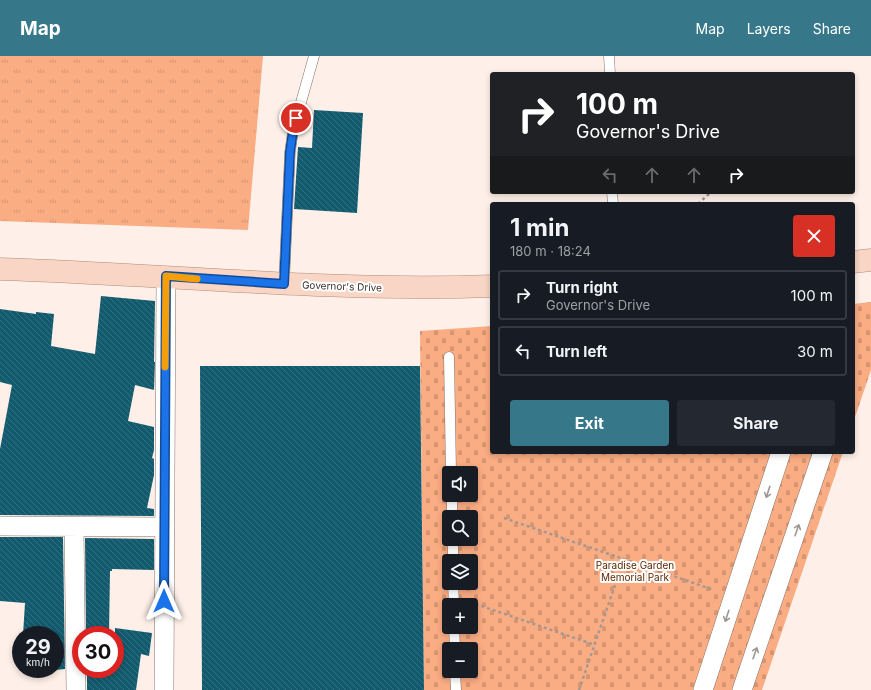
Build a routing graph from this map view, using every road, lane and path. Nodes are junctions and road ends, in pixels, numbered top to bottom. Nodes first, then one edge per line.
1 (314, 56) edge
2 (610, 56) edge
3 (610, 72) edge
4 (709, 194) edge
5 (700, 202) edge
6 (871, 260) edge
7 (855, 262) edge
8 (0, 269) edge
9 (166, 276) junction
10 (284, 284) junction
11 (490, 286) edge
12 (448, 357) dead end
13 (780, 454) edge
14 (822, 454) edge
15 (451, 466) edge
16 (504, 518) dead end
17 (0, 526) edge
18 (74, 527) junction
19 (165, 527) junction
20 (624, 559) junction
21 (734, 597) junction
22 (478, 608) edge
23 (595, 645) junction
24 (455, 678) edge
25 (76, 690) edge
26 (164, 690) edge
27 (456, 690) edge
28 (579, 690) edge
29 (703, 690) edge
30 (742, 690) edge

1 - 10 lane
2 - 3 lane
4 - 5 path
6 - 7 main road
8 - 9 main road, Governor's Drive
9 - 10 main road, Governor's Drive
9 - 19 street
10 - 11 main road, Governor's Drive
12 - 15 lane
13 -> 21 street
30 -> 14 street
16 - 20 path
17 - 18 street
18 - 19 street
18 - 25 street
19 - 26 street
20 - 21 path
20 - 23 path
21 -> 29 street
22 - 23 path
23 - 28 path
24 - 27 lane

